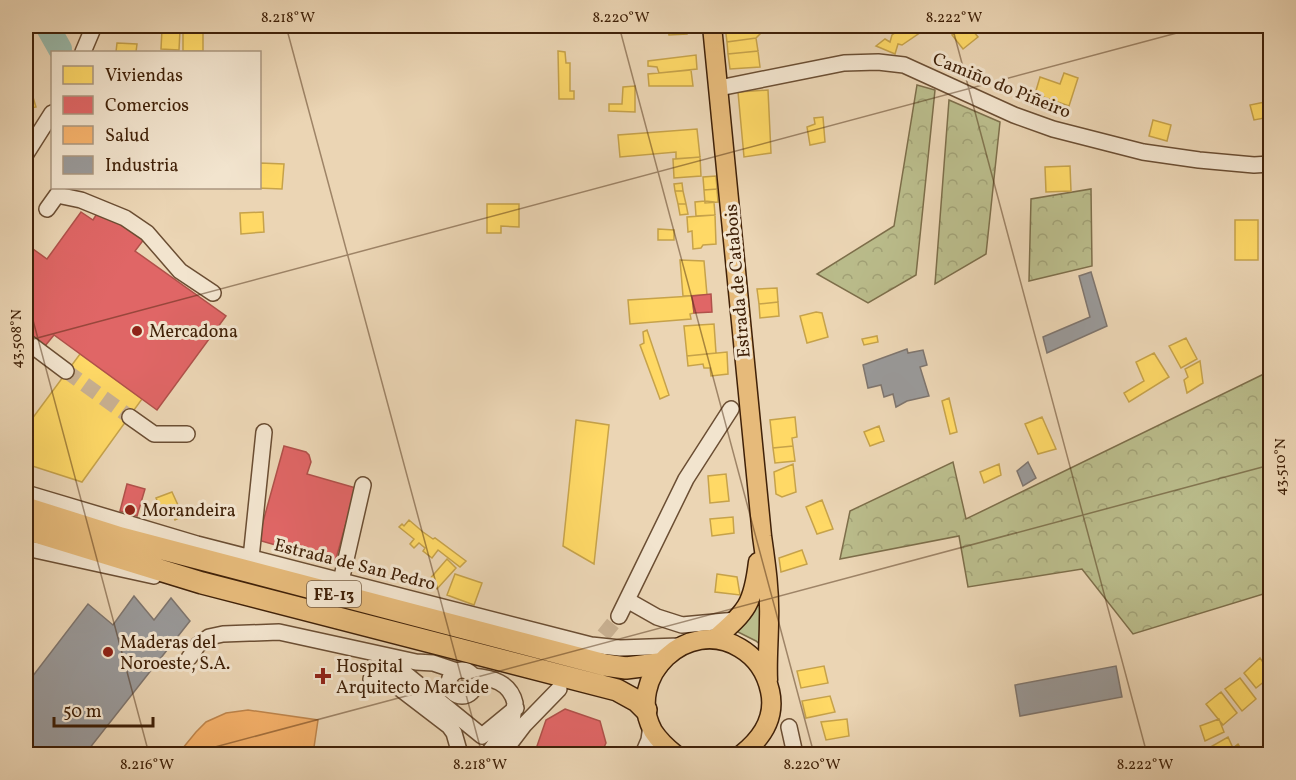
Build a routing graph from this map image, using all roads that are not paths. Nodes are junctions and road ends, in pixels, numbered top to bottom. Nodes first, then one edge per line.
1 (94, 26) edge
2 (712, 26) edge
3 (83, 51) edge
4 (719, 88) junction
5 (51, 115) edge
6 (26, 154) edge
7 (1270, 164) edge
8 (47, 209) dead end
9 (213, 293) dead end
10 (26, 341) edge
11 (66, 371) tunnel mouth
12 (731, 409) dead end
13 (129, 417) tunnel mouth
14 (264, 432) dead end
15 (187, 434) dead end
16 (363, 486) dead end
17 (26, 493) edge
18 (26, 508) edge
19 (26, 530) edge
20 (762, 536) junction
21 (26, 548) edge
22 (250, 558) junction
23 (341, 581) junction
24 (202, 583) junction
25 (627, 600) junction
26 (620, 616) tunnel mouth
27 (736, 620) junction
28 (716, 638) junction
29 (679, 646) junction
30 (189, 658) dead end
31 (417, 662) junction
32 (651, 665) junction
33 (458, 671) junction
34 (768, 680) junction
35 (473, 682) junction
36 (449, 685) junction
37 (559, 688) dead end
38 (645, 712) junction
39 (789, 727) dead end
40 (765, 730) junction
41 (491, 748) edge
42 (463, 752) edge
43 (643, 754) edge
44 (675, 754) edge
45 (742, 754) edge
46 (764, 754) edge
47 (795, 754) edge

1 - 3 street
2 - 4 main road, Estrada de Catabois
4 - 7 street, Camiño do Piñeiro
4 - 20 main road, Estrada de Catabois
5 - 6 street
8 - 9 street
10 - 11 street
12 - 25 street
13 - 15 street
14 - 22 street
16 - 23 street
17 - 22 street, Estrada de San Pedro
18 - 32 highway, FE-13
19 - 24 highway, FE-13
20 - 27 main road, Estrada de Catabois
20 - 34 main road, Estrada de Catabois
21 - 24 street
22 - 23 street, Estrada de San Pedro
23 - 29 street, Estrada de San Pedro
24 - 38 highway, FE-13
25 - 26 street
25 - 27 street
27 - 28 main road, Estrada de Catabois
28 - 29 main road
28 - 34 main road, Estrada de Catabois
29 - 32 main road
30 - 31 street
31 - 33 street
31 - 36 street
32 - 38 main road
33 - 35 street
33 - 36 street
34 - 40 main road, Estrada de Catabois
35 - 36 street
35 - 41 street
37 - 41 street
38 - 43 street
38 - 44 main road
39 - 47 street
40 - 45 main road
40 - 46 main road, Estrada de Catabois
41 - 42 street
41 - 42 street

